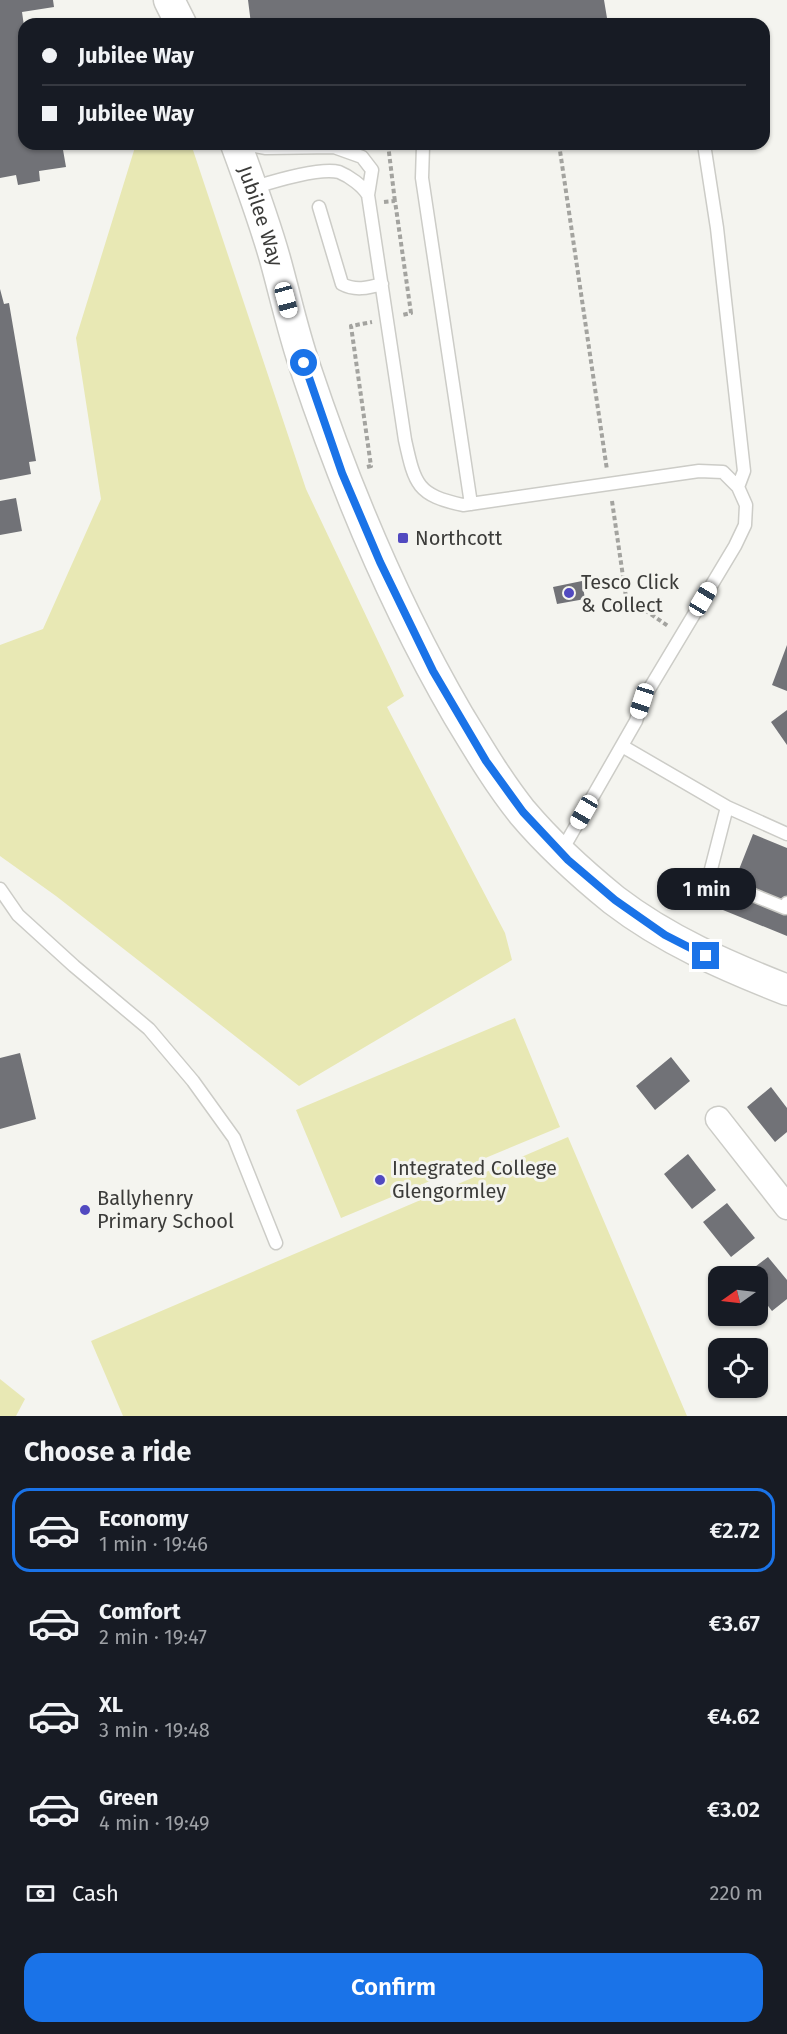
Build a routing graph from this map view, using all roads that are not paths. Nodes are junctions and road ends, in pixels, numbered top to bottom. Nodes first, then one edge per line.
1 (169, 0) edge
2 (178, 18) edge
3 (238, 150) edge
4 (342, 150) edge
5 (423, 150) edge
6 (705, 150) edge
7 (252, 188) junction
8 (369, 200) junction
9 (319, 207) dead end
10 (382, 284) junction
11 (738, 487) junction
12 (471, 504) junction
13 (622, 747) junction
14 (727, 807) junction
15 (787, 834) edge
16 (561, 852) junction
17 (0, 888) edge
18 (787, 903) edge
19 (787, 990) edge
20 (718, 1119) dead end
21 (787, 1208) edge
22 (276, 1243) dead end

1 - 2 street
3 - 7 street, Jubilee Way
4 - 8 lane
5 - 12 lane
6 - 11 lane
7 - 8 lane
7 - 16 street, Jubilee Way
8 - 10 lane
9 - 10 lane
10 - 12 lane
11 - 12 lane
11 - 13 lane
13 - 14 lane
13 - 16 lane
14 - 15 lane
14 - 18 lane
16 - 19 street, Jubilee Way
17 - 22 lane
20 - 21 street

